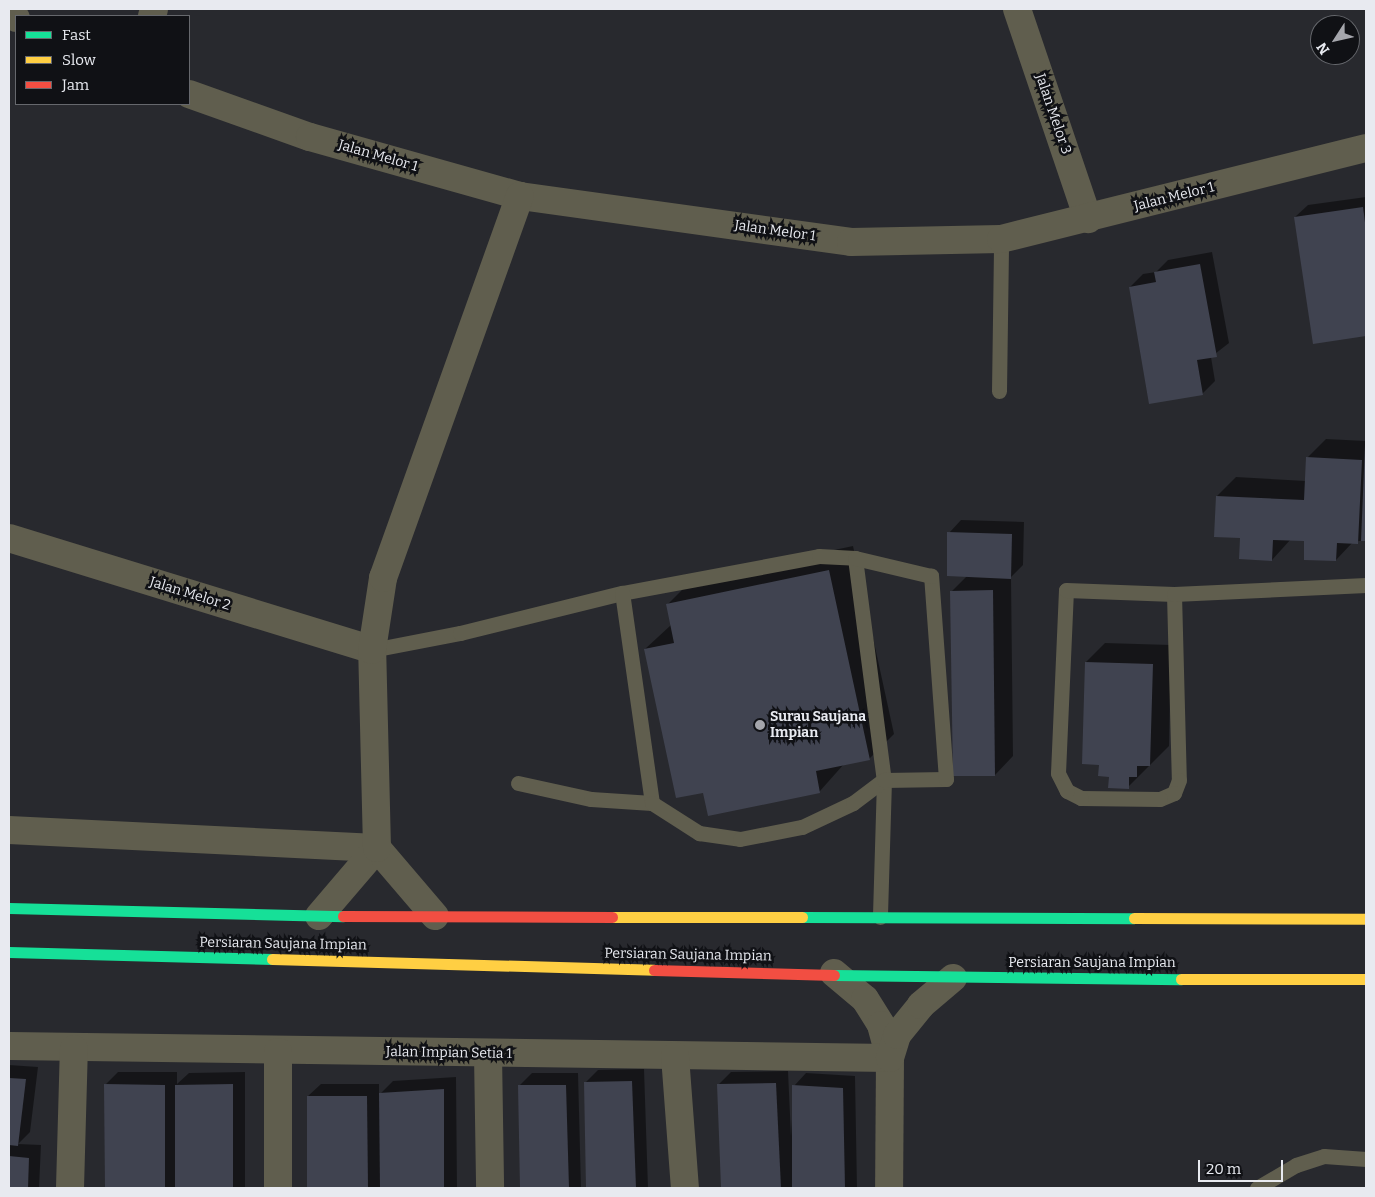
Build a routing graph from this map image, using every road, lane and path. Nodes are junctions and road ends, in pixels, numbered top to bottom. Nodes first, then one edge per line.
1 (1017, 9) edge
2 (190, 94) edge
3 (1366, 148) edge
4 (520, 196) junction
5 (1088, 219) junction
6 (1001, 239) junction
7 (999, 391) dead end
8 (9, 538) edge
9 (855, 558) junction
10 (1366, 585) edge
11 (622, 593) junction
12 (1174, 594) junction
13 (372, 650) junction
14 (884, 780) junction
15 (518, 783) dead end
16 (652, 803) junction
17 (9, 830) edge
18 (376, 848) junction
19 (9, 908) edge
20 (319, 916) junction
21 (436, 916) junction
22 (880, 917) junction
23 (1366, 919) edge
24 (9, 952) edge
25 (834, 973) junction
26 (953, 978) junction
27 (1366, 979) edge
28 (9, 1046) edge
29 (74, 1049) junction
30 (278, 1052) junction
31 (488, 1054) junction
32 (675, 1056) junction
33 (890, 1058) junction
34 (1366, 1160) edge
35 (70, 1188) edge
36 (278, 1188) edge
37 (490, 1188) edge
38 (685, 1188) edge
39 (888, 1188) edge
40 (1257, 1188) edge

1 - 5 street, Jalan Melor 3
2 - 4 street, Jalan Melor 1
3 - 5 street, Jalan Melor 1
4 - 6 street, Jalan Melor 1
4 - 13 street
5 - 6 street, Jalan Melor 1
6 - 7 lane
8 - 13 street, Jalan Melor 2
9 - 11 lane
9 - 14 lane
9 - 14 lane
10 - 12 lane
11 - 13 lane
11 - 16 lane
12 - 12 lane
13 - 18 street
14 - 16 lane
14 - 22 lane
15 - 16 lane
17 - 18 street
18 - 20 street
18 - 21 street
19 - 20 highway, Persiaran Saujana Impian
20 - 21 highway, Persiaran Saujana Impian
21 - 22 highway, Persiaran Saujana Impian
22 - 23 highway, Persiaran Saujana Impian
24 - 25 highway, Persiaran Saujana Impian
25 - 26 highway, Persiaran Saujana Impian
25 - 33 street
26 - 27 highway, Persiaran Saujana Impian
26 - 33 street
28 - 29 street, Jalan Impian Setia 1
29 - 30 street, Jalan Impian Setia 1
29 - 35 street
30 - 31 street, Jalan Impian Setia 1
30 - 36 street
31 - 32 street, Jalan Impian Setia 1
31 - 37 street
32 - 33 street, Jalan Impian Setia 1
32 - 38 street
33 - 39 street
34 - 40 lane

